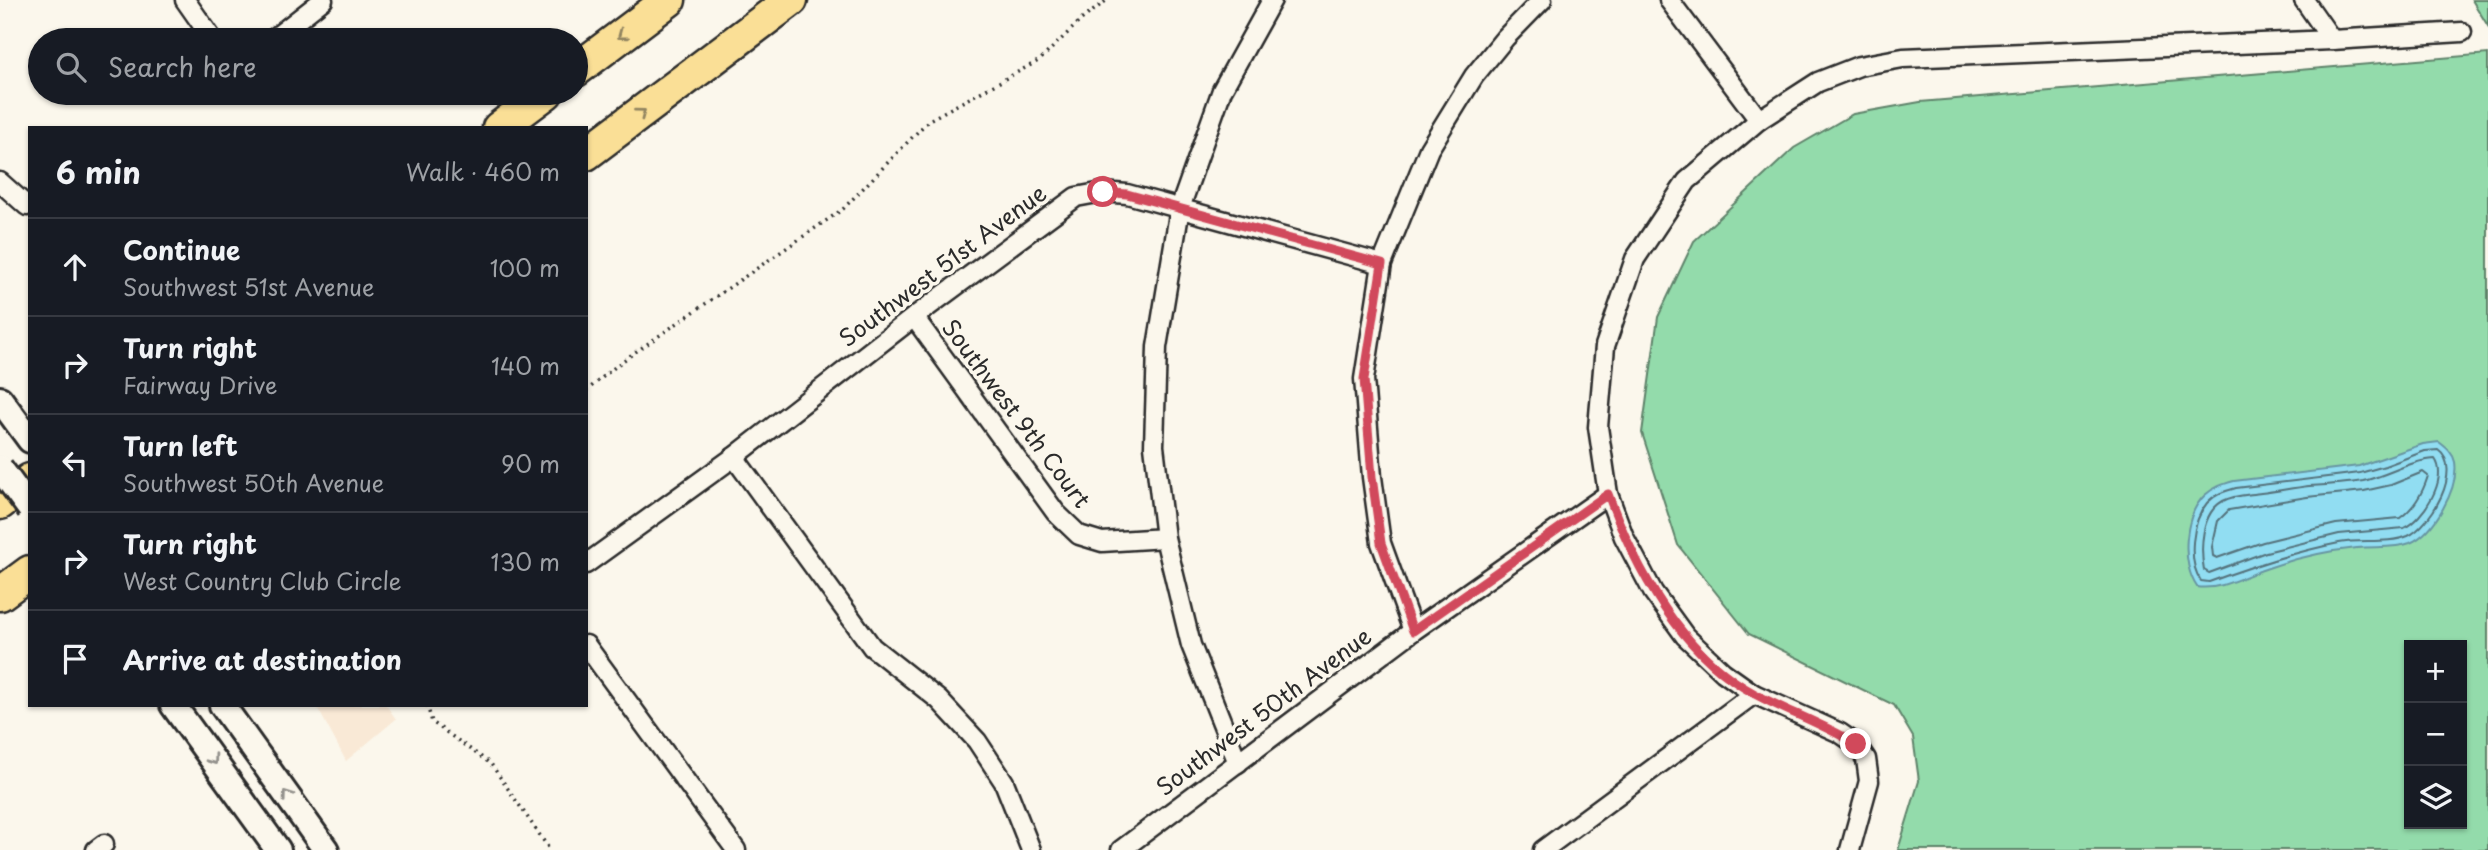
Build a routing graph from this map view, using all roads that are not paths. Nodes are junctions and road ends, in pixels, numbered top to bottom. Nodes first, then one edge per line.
1 (184, 0) edge
2 (323, 0) edge
3 (669, 0) edge
4 (791, 0) edge
5 (1272, 0) edge
6 (1542, 0) edge
7 (1669, 0) edge
8 (2304, 0) edge
9 (204, 28) edge
10 (287, 28) edge
11 (2462, 32) dead end
12 (2332, 40) junction
13 (588, 61) edge
14 (530, 105) edge
15 (1759, 120) junction
16 (502, 126) edge
17 (588, 152) edge
18 (0, 182) edge
19 (27, 206) dead end
20 (1180, 208) junction
21 (1382, 264) junction
22 (914, 317) junction
23 (2, 401) edge
24 (28, 437) edge
25 (734, 457) junction
26 (0, 468) edge
27 (28, 482) edge
28 (1608, 494) junction
29 (0, 503) edge
30 (28, 506) edge
31 (1165, 538) junction
32 (588, 563) edge
33 (28, 573) edge
34 (0, 594) edge
35 (1413, 631) junction
36 (588, 648) edge
37 (1754, 694) junction
38 (174, 707) edge
39 (223, 707) edge
40 (1238, 763) junction
41 (278, 850) edge
42 (326, 850) edge
43 (736, 850) edge
44 (1031, 850) edge
45 (1121, 850) edge
46 (1543, 850) edge
47 (1850, 850) edge

1 - 9 street
2 - 10 street
3 -> 13 highway
17 -> 4 highway
5 - 20 street
6 - 21 street
7 - 15 street
8 - 12 street
11 - 12 street
12 - 15 street
14 - 16 highway
15 - 28 street
18 - 19 street
20 - 21 street, Southwest 51st Avenue
20 - 22 street, Southwest 51st Avenue
20 - 31 street
21 - 35 street
22 - 25 street, Southwest 51st Avenue
22 - 31 street, Southwest 9th Court
23 - 24 main road
25 - 32 street, Southwest 51st Avenue
25 - 44 street
26 - 30 main road, bridge
27 - 29 highway
28 - 35 street, Southwest 50th Avenue
28 - 37 street
31 - 40 street
33 - 34 highway
35 - 40 street, Southwest 50th Avenue
36 - 43 street
37 - 46 street
37 - 47 street
38 -> 41 main road
42 -> 39 main road
40 - 45 street, Southwest 50th Avenue

